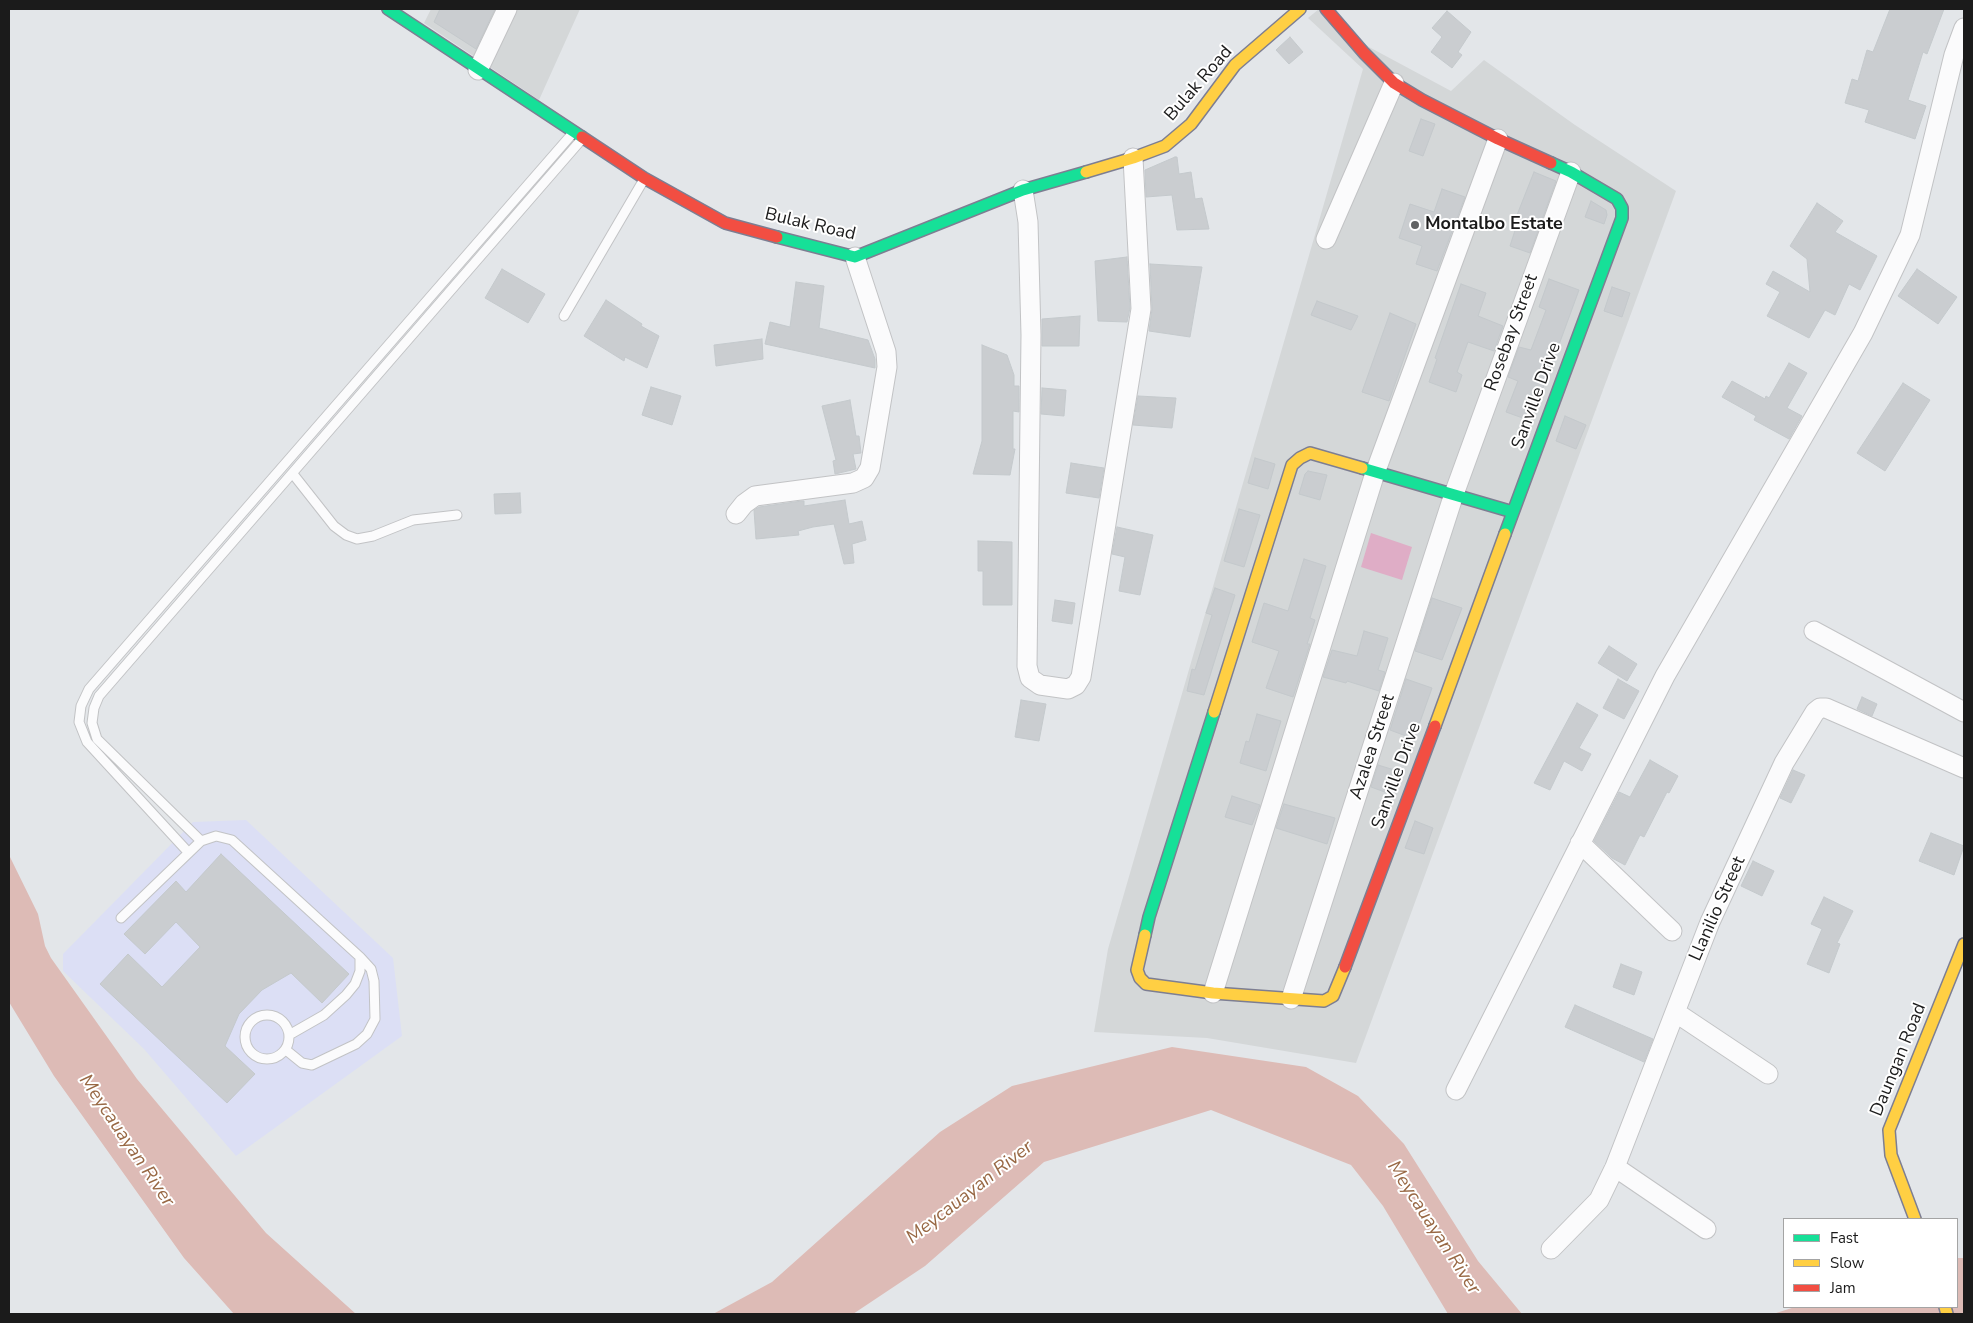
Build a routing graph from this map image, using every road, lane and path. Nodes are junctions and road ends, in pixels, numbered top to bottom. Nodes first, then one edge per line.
1 (388, 9) edge
2 (507, 9) edge
3 (1300, 9) edge
4 (1326, 9) edge
5 (1964, 28) edge
6 (478, 70) junction
7 (1394, 83) junction
8 (578, 135) junction
9 (1498, 139) junction
10 (1133, 158) junction
11 (1571, 172) junction
12 (644, 178) junction
13 (1023, 190) junction
14 (1326, 239) dead end
15 (855, 257) junction
16 (564, 316) dead end
17 (1375, 472) junction
18 (292, 474) junction
19 (1454, 494) junction
20 (1513, 512) junction
21 (736, 514) dead end
22 (457, 515) dead end
23 (1814, 630) dead end
24 (1964, 712) edge
25 (1964, 768) edge
26 (201, 841) junction
27 (1580, 844) junction
28 (188, 852) junction
29 (121, 918) dead end
30 (1672, 931) dead end
31 (1964, 944) edge
32 (360, 957) junction
33 (1213, 993) junction
34 (1292, 999) junction
35 (1675, 1012) junction
36 (289, 1035) junction
37 (286, 1050) junction
38 (1768, 1074) dead end
39 (1456, 1090) dead end
40 (1616, 1167) junction
41 (1915, 1218) edge
42 (1706, 1229) dead end
43 (1551, 1249) dead end

1 - 6 street, Bulak Road
2 - 6 street
3 - 10 street, Bulak Road
4 - 7 street, Sanville Drive
5 - 27 street
6 - 8 street, Bulak Road
7 - 9 street, Sanville Drive
7 - 14 street
8 - 12 street, Bulak Road
8 - 18 lane
8 - 28 lane
9 - 11 street, Sanville Drive
9 - 17 street
10 - 13 street, Bulak Road
10 - 13 street
11 - 19 street, Rosebay Street
11 - 20 street, Sanville Drive
12 - 15 street, Bulak Road
12 - 16 lane
13 - 15 street, Bulak Road
15 - 21 street
17 - 19 street
17 - 33 street
17 - 33 street, Sanville Drive
18 - 22 lane
18 - 26 lane
19 - 20 street
19 - 34 street, Azalea Street
20 - 34 street, Sanville Drive
23 - 24 street
25 - 35 street, Llanilio Street
26 - 28 lane
26 - 32 lane
27 - 30 street
27 - 39 street
28 - 29 lane
31 - 41 street, Daungan Road
32 - 36 lane
32 - 37 lane
33 - 34 street, Sanville Drive
35 - 38 street
35 - 40 street, Llanilio Street
36 - 37 lane
36 - 37 lane
40 - 42 street
40 - 43 street, Llanilio Street

